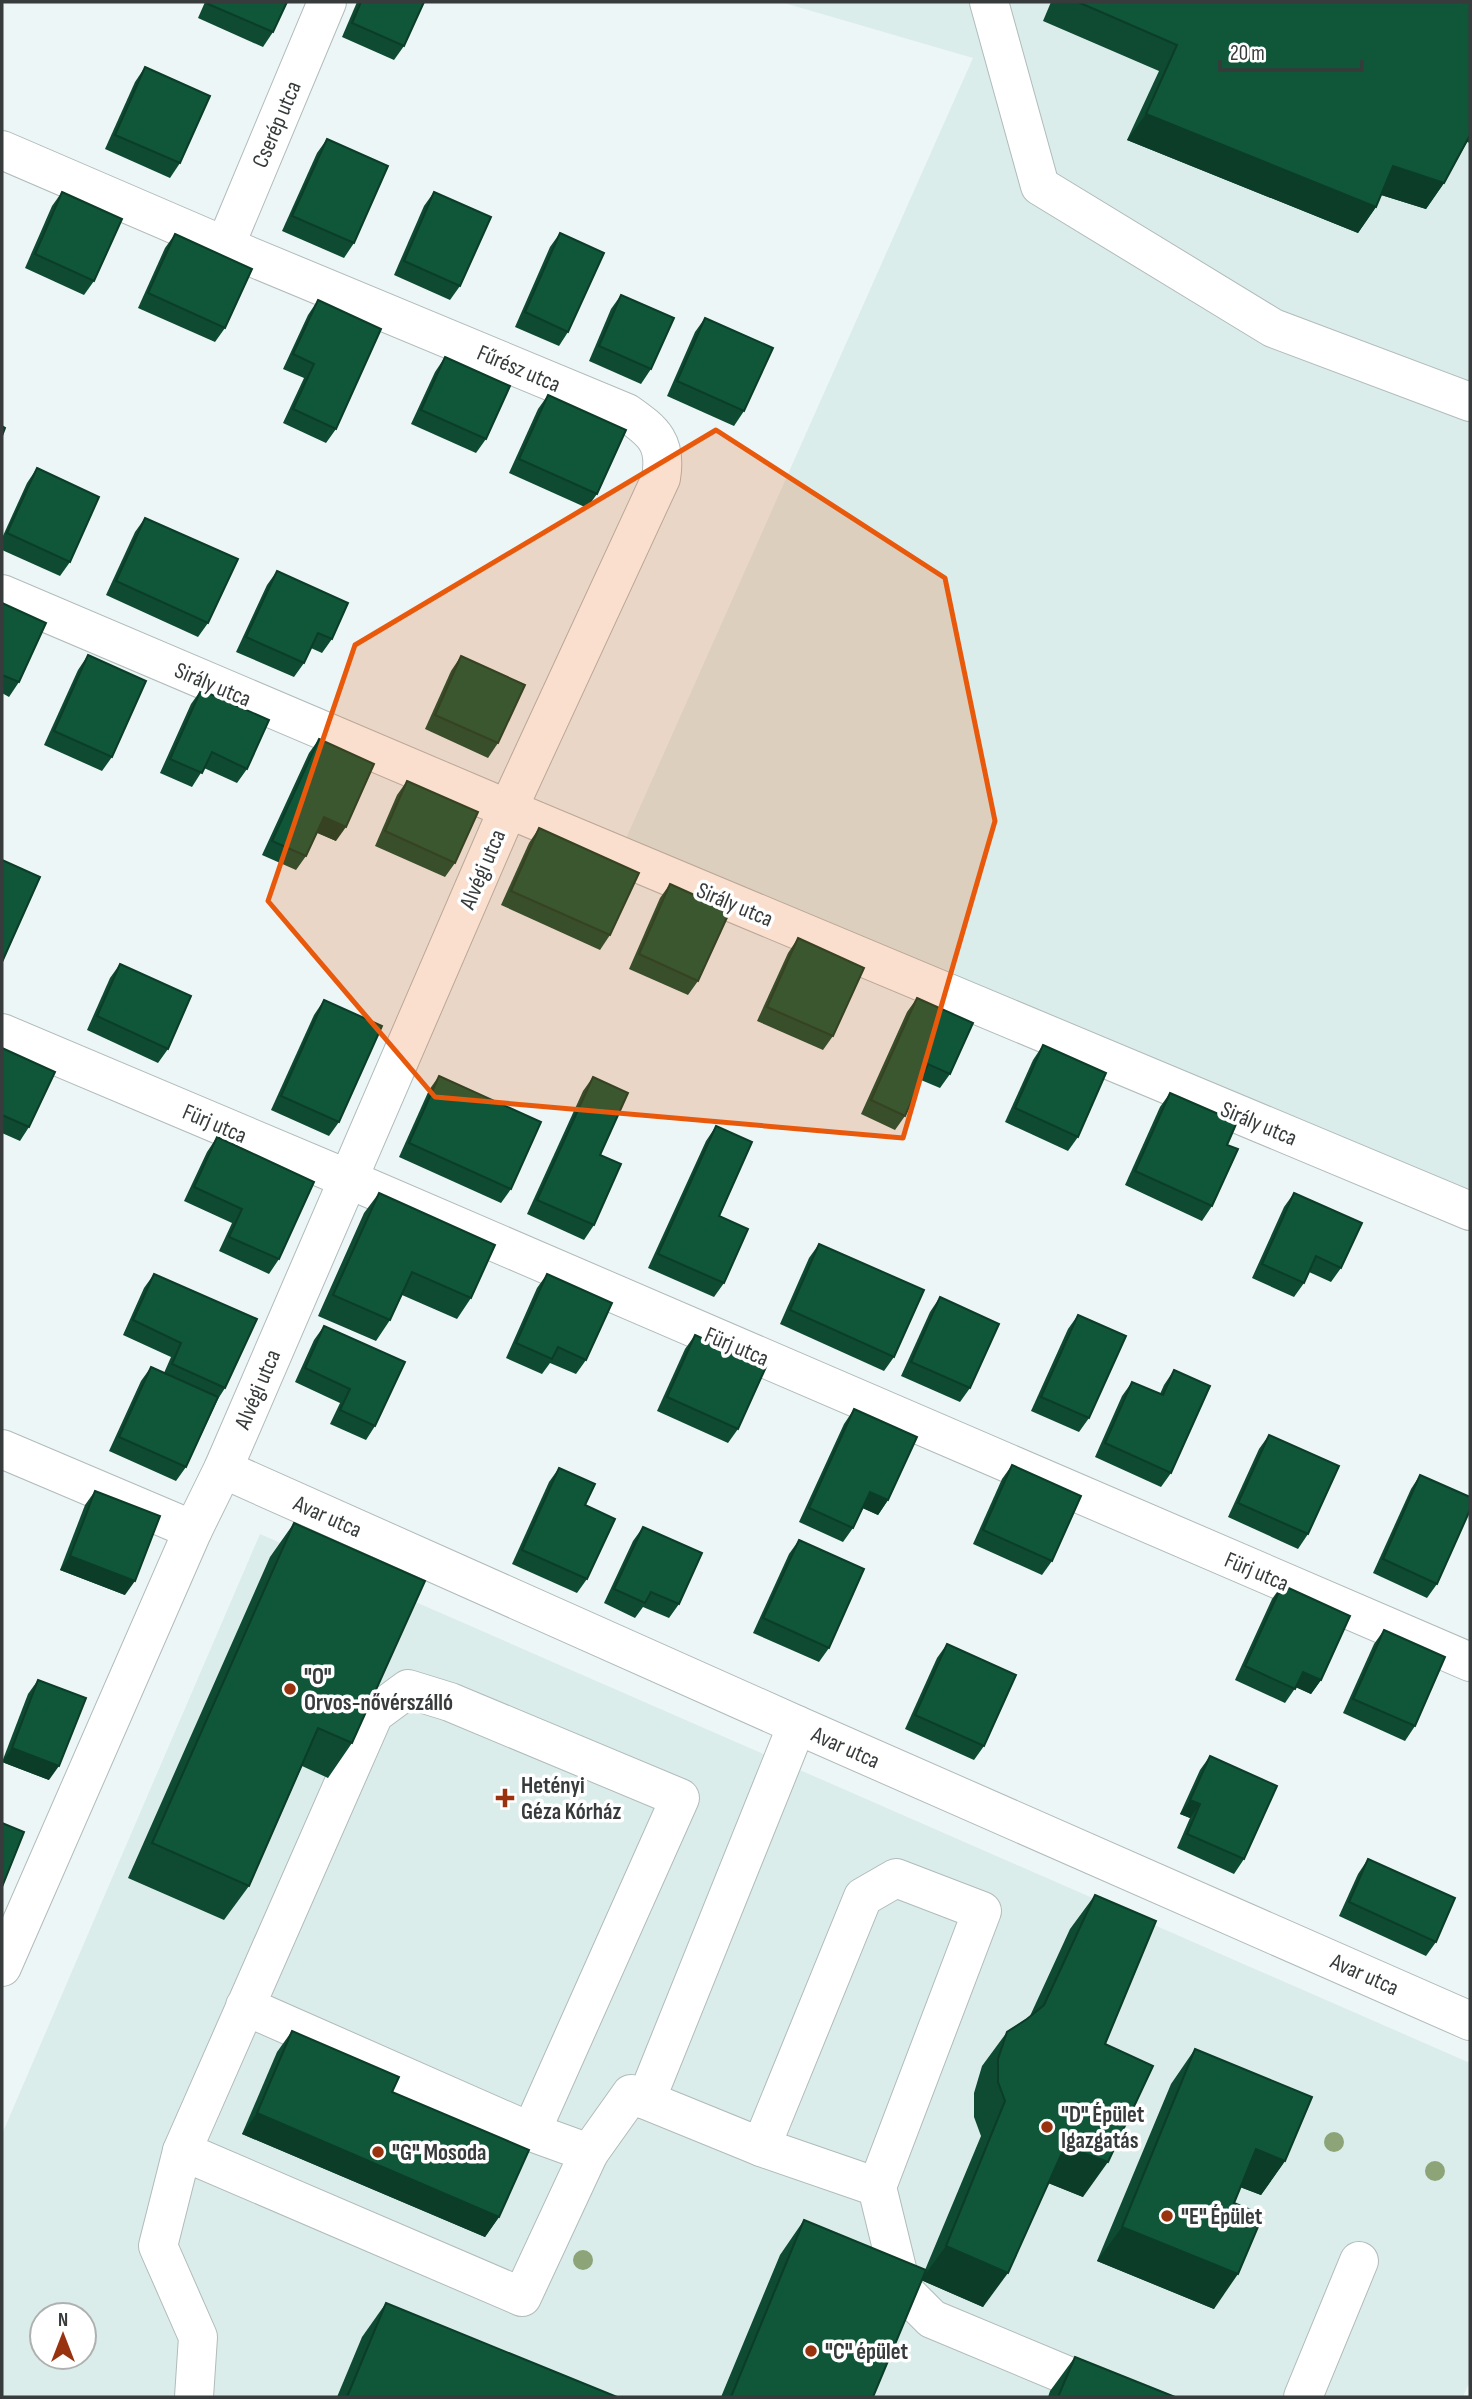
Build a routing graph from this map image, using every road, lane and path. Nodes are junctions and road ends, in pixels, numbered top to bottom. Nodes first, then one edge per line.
1 (327, 2) edge
2 (989, 2) edge
3 (2, 150) edge
4 (225, 246) junction
5 (1470, 402) edge
6 (2, 594) edge
7 (508, 809) junction
8 (2, 1033) edge
9 (348, 1179) junction
10 (1470, 1211) edge
11 (2, 1449) edge
12 (223, 1469) junction
13 (193, 1531) junction
14 (1470, 1662) edge
15 (797, 1726) junction
16 (2, 1967) edge
17 (246, 2006) junction
18 (1470, 2021) edge
19 (646, 2100) junction
20 (531, 2132) junction
21 (761, 2147) junction
22 (182, 2151) junction
23 (589, 2153) junction
24 (877, 2187) junction
25 (1359, 2261) dead end
26 (1077, 2380) edge
27 (194, 2397) edge
28 (1303, 2397) edge

1 - 4 street, Cserép utca
2 - 5 street
3 - 4 street, Fűrész utca
4 - 7 street, Fűrész utca
6 - 7 street, Sirály utca
7 - 9 street, Alvégi utca
7 - 10 street, Sirály utca
8 - 9 street, Fürj utca
9 - 12 street, Alvégi utca
9 - 14 street, Fürj utca
11 - 13 street
12 - 13 street, Alvégi utca
12 - 15 street, Avar utca
13 - 16 street, Alvégi utca
15 - 18 street, Avar utca
15 - 19 street
17 - 20 street
17 - 20 street
17 - 22 street
19 - 21 street
19 - 23 street
20 - 23 street
21 - 24 street
21 - 24 street
22 - 23 street
22 - 27 street
24 - 26 street
25 - 28 street

